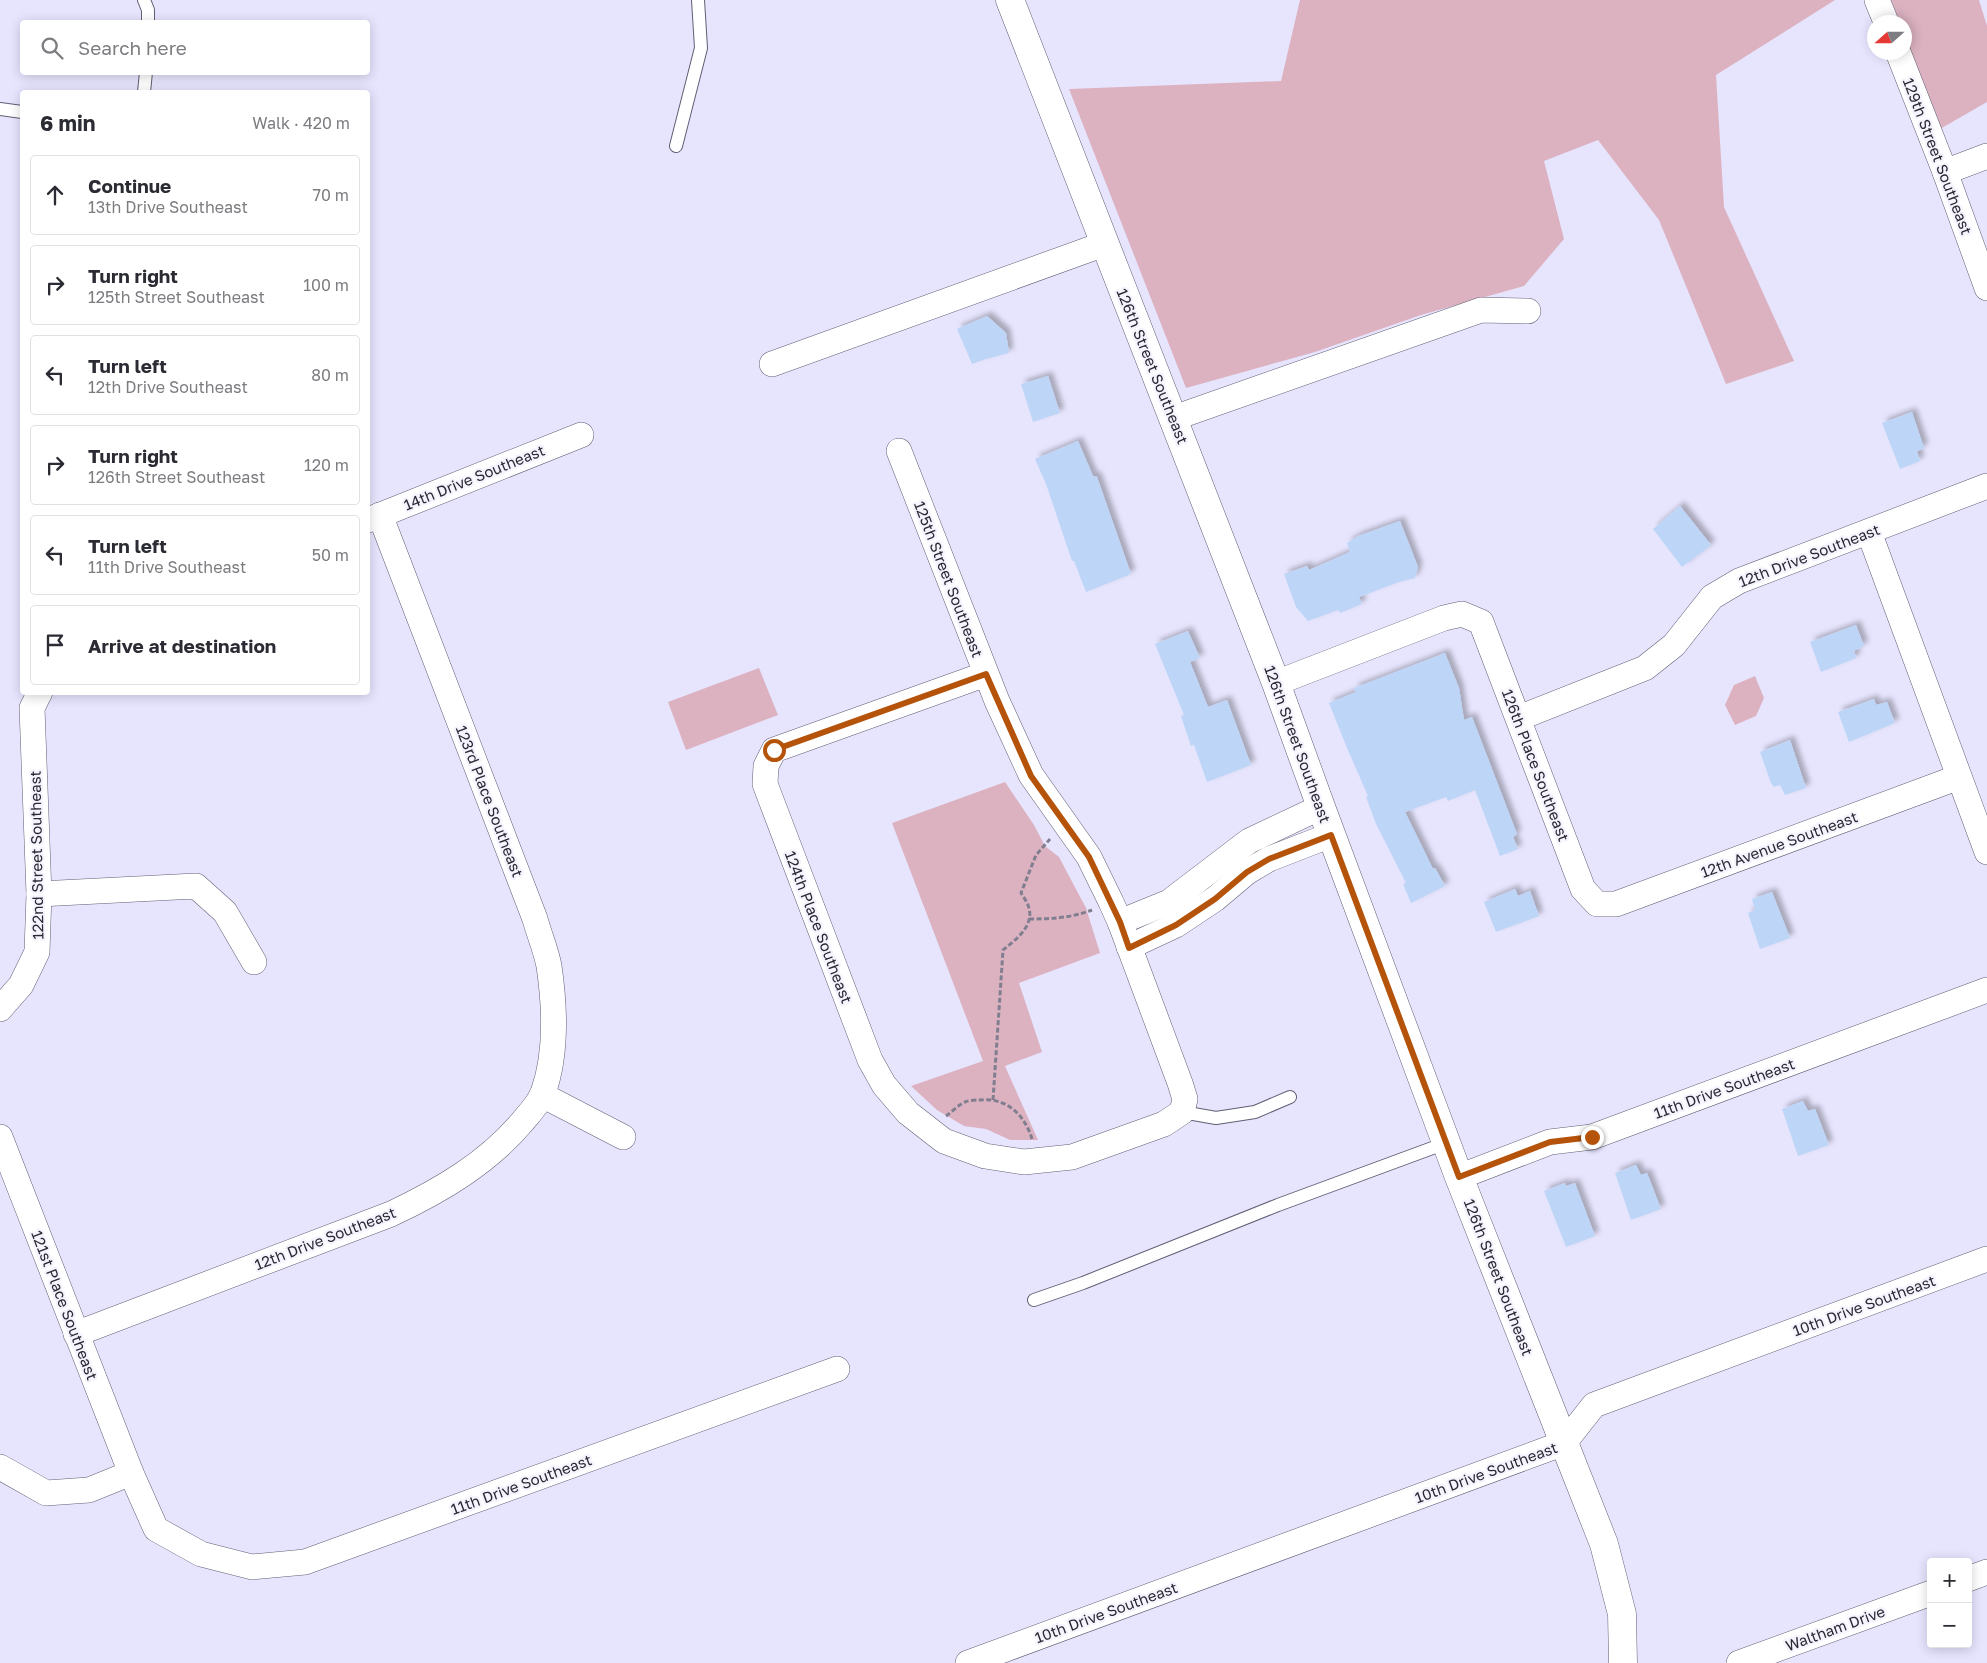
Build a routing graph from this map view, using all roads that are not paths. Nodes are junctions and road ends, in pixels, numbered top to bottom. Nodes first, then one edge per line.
1 (144, 0) edge
2 (698, 0) edge
3 (1010, 0) edge
4 (1877, 0) edge
5 (1883, 15) edge
6 (148, 20) edge
7 (1901, 60) edge
8 (146, 75) edge
9 (144, 90) edge
10 (0, 109) edge
11 (20, 112) edge
12 (676, 146) dead end
13 (1987, 156) edge
14 (1945, 172) junction
15 (1104, 244) junction
16 (1987, 288) edge
17 (1528, 311) dead end
18 (772, 364) dead end
19 (1174, 418) junction
20 (581, 435) dead end
21 (899, 451) dead end
22 (1987, 486) edge
23 (374, 518) edge
24 (1869, 532) junction
25 (986, 674) junction
26 (1276, 683) junction
27 (38, 695) edge
28 (1519, 718) junction
29 (1959, 777) junction
30 (1321, 807) junction
31 (1331, 835) junction
32 (1987, 852) edge
33 (38, 894) junction
34 (1597, 904) joint
35 (1116, 912) junction
36 (1129, 948) junction
37 (254, 962) dead end
38 (1987, 990) edge
39 (0, 1008) edge
40 (542, 1095) junction
41 (1290, 1097) dead end
42 (1182, 1112) junction
43 (0, 1137) edge
44 (623, 1137) dead end
45 (1446, 1143) junction
46 (1459, 1177) junction
47 (1987, 1259) edge
48 (1034, 1300) dead end
49 (76, 1334) junction
50 (837, 1369) dead end
51 (1564, 1443) junction
52 (0, 1467) edge
53 (130, 1473) junction
54 (201, 1554) joint
55 (1987, 1572) edge
56 (1972, 1578) edge
57 (1927, 1593) edge
58 (968, 1663) edge
59 (1623, 1663) edge
60 (1739, 1663) edge

1 - 6 lane
2 - 12 lane
3 - 15 street, 126th Street Southeast
4 - 5 street
7 - 14 street, 129th Street Southeast
8 - 9 lane
10 - 11 lane
13 - 14 street
14 - 16 street, 129th Street Southeast
15 - 18 street
15 - 19 street, 126th Street Southeast
17 - 19 street
19 - 26 street, 126th Street Southeast
20 - 23 street, 14th Drive Southeast
21 - 25 street, 125th Street Southeast
22 - 24 street, 12th Drive Southeast
23 - 40 street, 123rd Place Southeast
24 - 28 street, 12th Drive Southeast
24 - 29 street
25 - 35 street, 125th Street Southeast
25 - 42 street, 124th Place Southeast
26 - 28 street, 126th Place Southeast
26 - 30 street, 126th Street Southeast
27 - 33 street, 122nd Street Southeast
28 - 34 street, 126th Place Southeast
29 - 32 street
29 - 34 street, 12th Avenue Southeast
30 - 31 street, 126th Street Southeast
30 - 35 street
31 - 36 street
31 - 45 street, 126th Street Southeast
33 - 37 street
33 - 39 street, 122nd Street Southeast
35 - 36 street, 125th Street Southeast
36 - 42 street, 125th Street Southeast
38 - 46 street, 11th Drive Southeast
40 - 44 street
40 - 49 street, 12th Drive Southeast
41 - 42 lane
43 - 49 street, 121st Place Southeast
45 - 46 street, 126th Street Southeast
45 - 48 lane
46 - 51 street, 126th Street Southeast
47 - 51 street, 10th Drive Southeast
49 - 53 street, 121st Place Southeast
50 - 54 street, 11th Drive Southeast
51 - 58 street, 10th Drive Southeast
51 - 59 street, 126th Street Southeast
52 - 53 street
53 - 54 street, 121st Place Southeast
55 - 56 street
57 - 60 street, Waltham Drive

